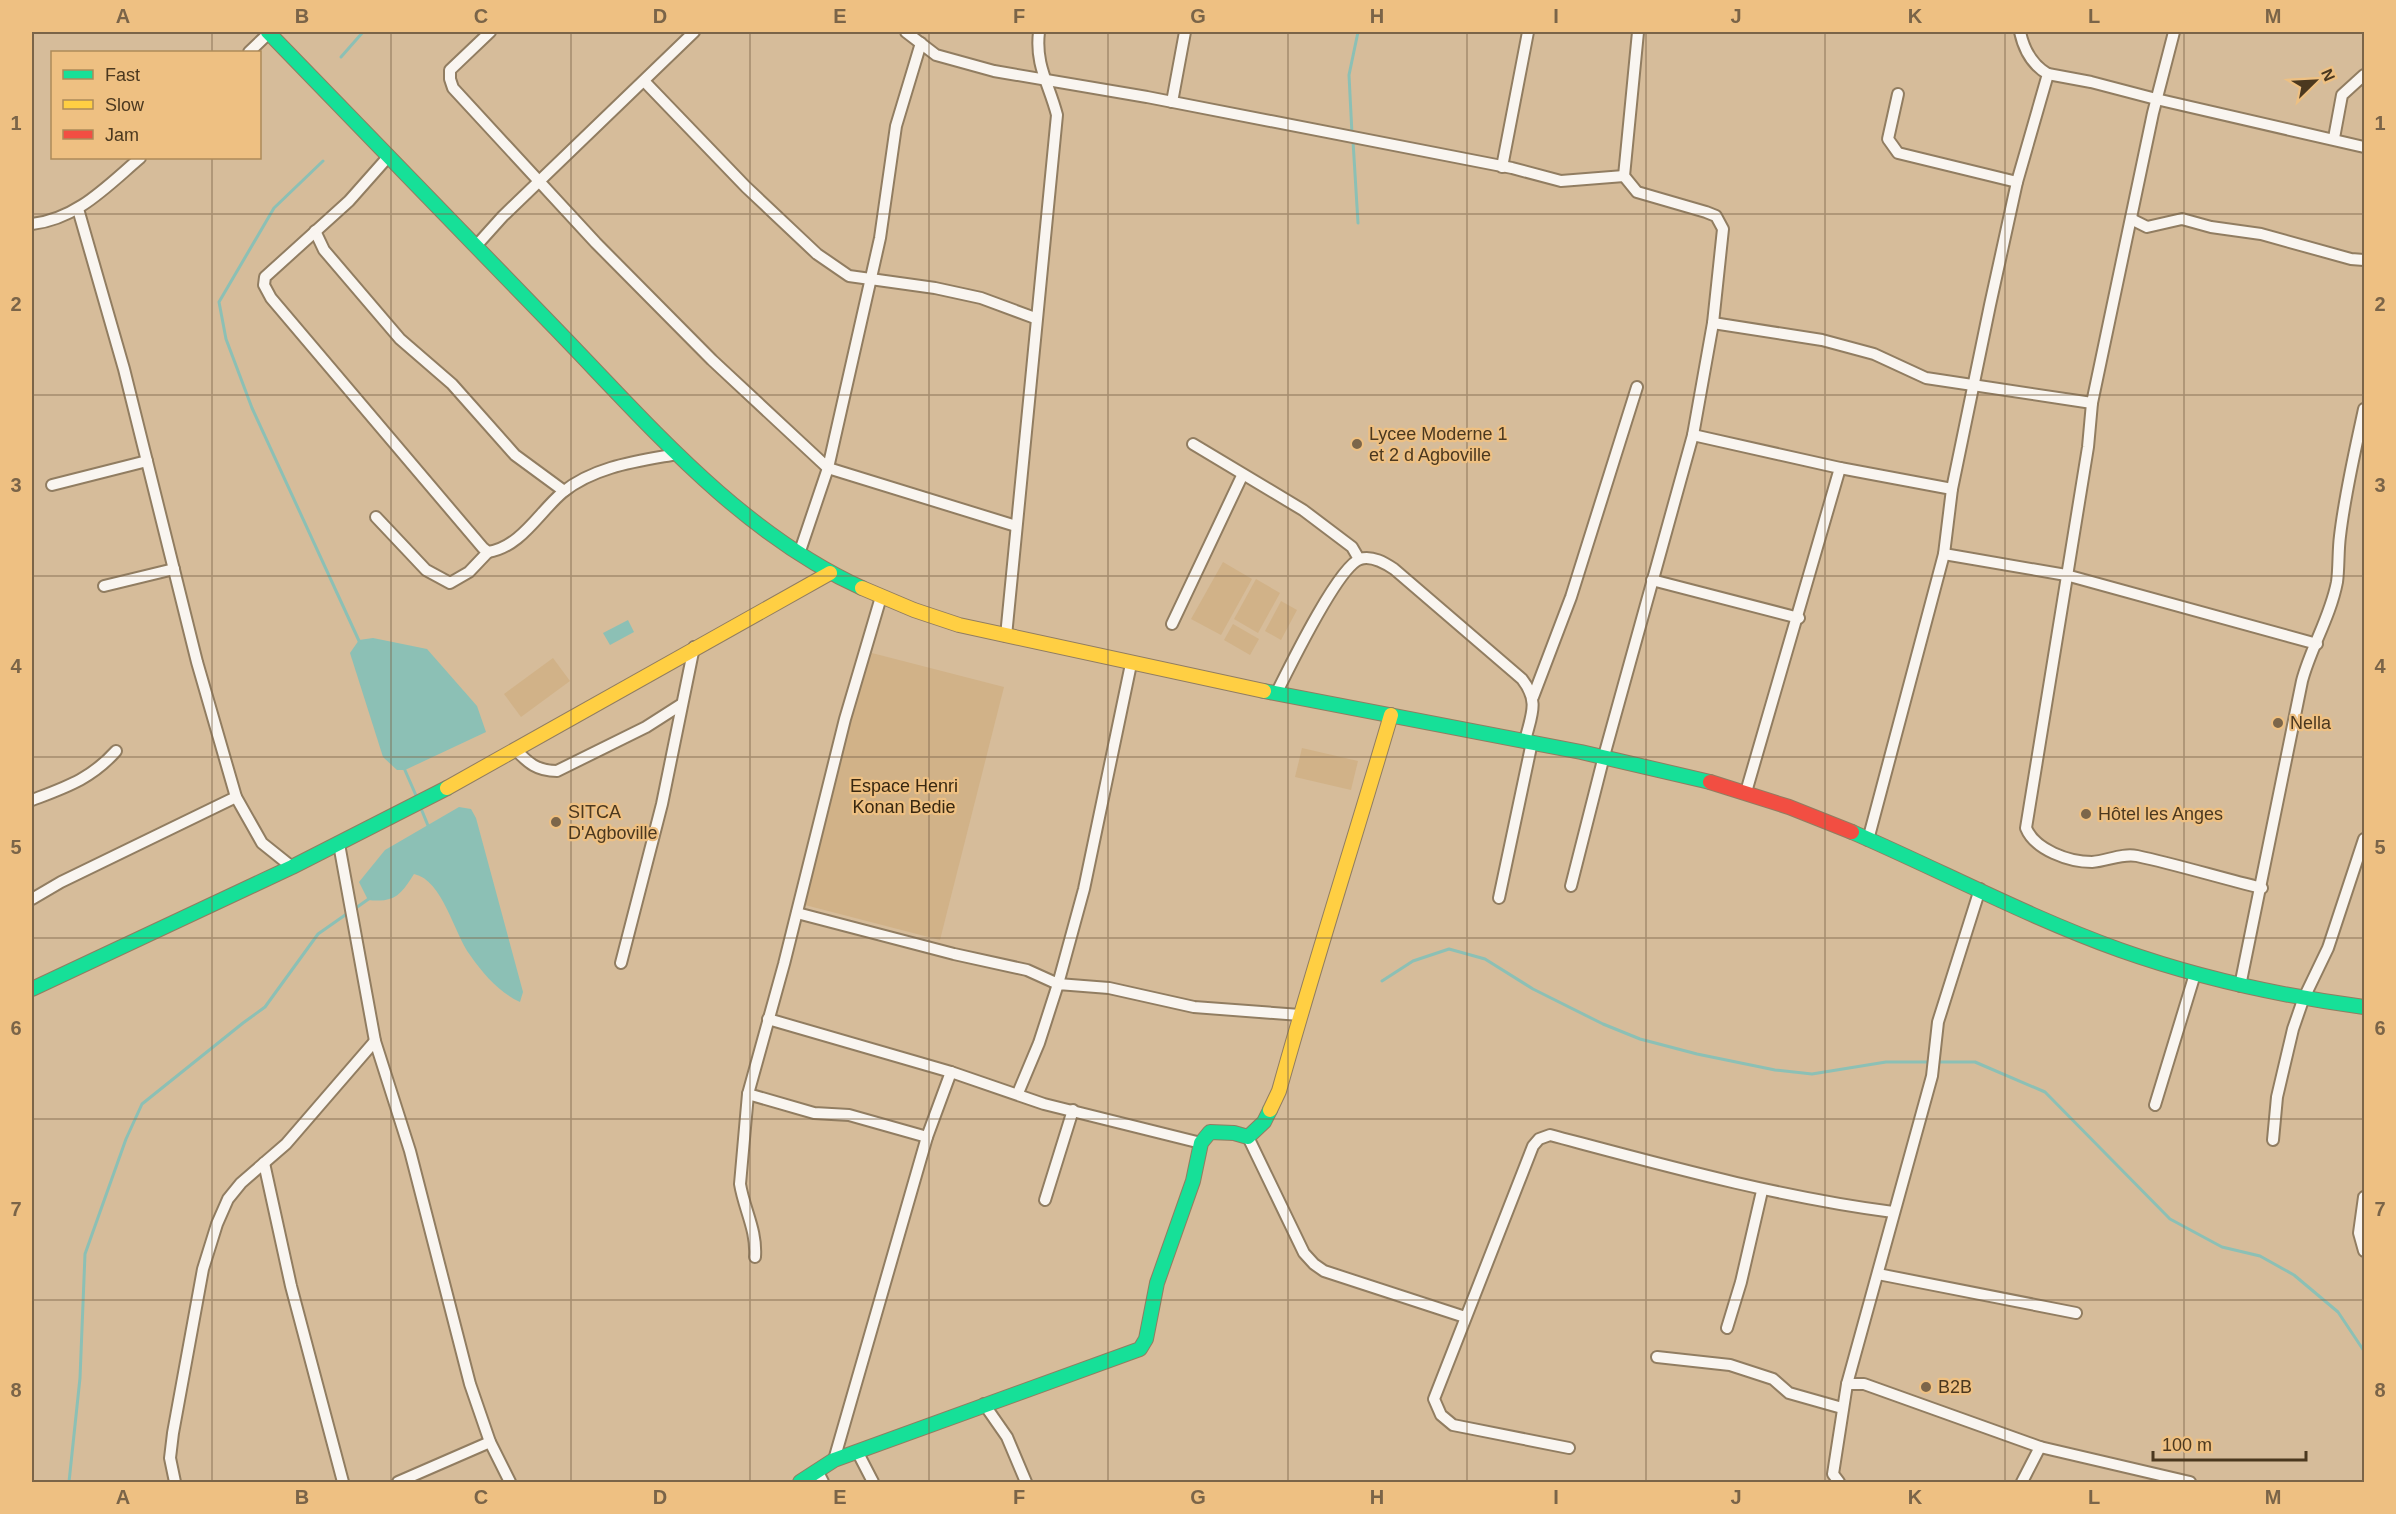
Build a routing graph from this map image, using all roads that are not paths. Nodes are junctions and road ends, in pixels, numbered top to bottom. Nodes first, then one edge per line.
1 (269, 32) edge
2 (490, 32) edge
3 (694, 32) edge
4 (906, 32) edge
5 (1039, 32) edge
6 (1185, 32) edge
7 (1527, 32) edge
8 (1638, 32) edge
9 (2020, 32) edge
10 (2174, 32) edge
11 (921, 44) junction
12 (250, 51) edge
13 (2048, 74) junction
14 (2364, 75) edge
15 (1044, 77) junction
16 (644, 81) junction
17 (1898, 94) dead end
18 (2156, 99) junction
19 (1172, 102) junction
20 (2334, 138) junction
21 (2364, 147) edge
22 (388, 157) junction
23 (139, 159) edge
24 (1502, 167) junction
25 (1624, 176) junction
26 (540, 179) junction
27 (2017, 182) junction
28 (78, 209) junction
29 (2131, 219) junction
30 (32, 224) edge
31 (315, 231) junction
32 (476, 246) junction
33 (2364, 260) edge
34 (869, 279) junction
35 (1035, 318) junction
36 (1713, 323) junction
37 (1975, 386) junction
38 (1637, 387) dead end
39 (2092, 404) junction
40 (2364, 409) edge
41 (1693, 435) junction
42 (1193, 444) dead end
43 (677, 454) junction
44 (147, 461) junction
45 (828, 468) junction
46 (1840, 468) junction
47 (1242, 476) junction
48 (52, 485) dead end
49 (1952, 489) junction
50 (564, 491) junction
51 (376, 517) dead end
52 (1016, 526) junction
53 (488, 552) junction
54 (799, 554) junction
55 (1944, 554) junction
56 (1359, 559) junction
57 (174, 569) junction
58 (830, 573) junction
59 (2066, 575) junction
60 (1652, 580) junction
61 (104, 586) dead end
62 (881, 597) junction
63 (1798, 618) junction
64 (1172, 624) dead end
65 (1006, 636) junction
66 (2317, 644) junction
67 (694, 647) junction
68 (1131, 664) junction
69 (1277, 692) junction
70 (1533, 697) junction
71 (682, 704) junction
72 (1390, 715) junction
73 (1529, 742) junction
74 (515, 749) junction
75 (116, 751) dead end
76 (1604, 756) junction
77 (1746, 792) junction
78 (236, 797) junction
79 (32, 800) edge
80 (1868, 840) junction
81 (339, 844) junction
82 (2364, 845) edge
83 (292, 867) junction
84 (1571, 886) dead end
85 (2262, 888) junction
86 (1980, 889) junction
87 (1499, 898) dead end
88 (32, 899) edge
89 (797, 913) junction
90 (621, 963) dead end
91 (2195, 974) junction
92 (1058, 984) junction
93 (2240, 986) junction
94 (32, 989) edge
95 (2302, 1000) junction
96 (2364, 1007) edge
97 (1300, 1015) junction
98 (768, 1019) junction
99 (375, 1041) junction
100 (951, 1072) junction
101 (1018, 1093) junction
102 (748, 1094) junction
103 (2155, 1105) dead end
104 (1073, 1110) junction
105 (927, 1137) junction
106 (1248, 1137) junction
107 (2273, 1140) dead end
108 (1201, 1143) junction
109 (264, 1163) junction
110 (1762, 1191) junction
111 (2364, 1197) edge
112 (1045, 1200) dead end
113 (1893, 1212) junction
114 (2364, 1251) edge
115 (755, 1257) dead end
116 (1878, 1274) junction
117 (2076, 1313) dead end
118 (1465, 1317) junction
119 (1727, 1328) dead end
120 (1657, 1357) dead end
121 (1847, 1384) junction
122 (984, 1404) junction
123 (1842, 1408) junction
124 (490, 1442) junction
125 (2040, 1447) junction
126 (1569, 1448) dead end
127 (858, 1453) junction
128 (834, 1460) junction
129 (821, 1477) edge
130 (1834, 1480) edge
131 (175, 1482) edge
132 (343, 1482) edge
133 (398, 1482) edge
134 (510, 1482) edge
135 (800, 1482) edge
136 (873, 1482) edge
137 (1026, 1482) edge
138 (2022, 1482) edge
139 (2190, 1482) edge

1 - 12 street
1 - 22 main road
2 - 26 street
3 - 16 street
4 - 11 street
5 - 15 street
6 - 19 street
7 - 24 street
8 - 25 street
9 - 13 street
10 - 18 street
11 - 15 street
11 - 34 street
13 - 18 street
13 - 27 street
14 - 20 street
15 - 19 street
15 - 35 street
16 - 26 street
16 - 34 street
17 - 27 street
18 - 20 street
18 - 29 street
19 - 24 street
20 - 21 street
22 - 31 street
22 - 32 main road
23 - 28 street
24 - 25 street
25 - 36 street
26 - 32 street
26 - 45 street
27 - 37 street
28 - 30 street
28 - 44 street
29 - 33 street
29 - 39 street
31 - 50 street
31 - 53 street
32 - 43 main road
34 - 35 street
34 - 45 street
35 - 52 street
36 - 37 street
36 - 41 street
37 - 39 street
37 - 49 street
38 - 70 street
39 - 59 street
40 - 66 street
41 - 46 street
41 - 60 street
42 - 47 street
43 - 50 street
43 - 54 main road
44 - 48 street
44 - 57 street
45 - 52 street
45 - 54 street
46 - 49 street
46 - 63 street
47 - 56 street
47 - 64 street
49 - 55 street
50 - 53 street
51 - 53 street
52 - 65 street
54 - 58 main road
55 - 59 street
55 - 80 street
56 - 69 street
56 - 70 street
57 - 61 street
57 - 78 street
58 - 62 main road
58 - 67 main road
59 - 66 street
59 - 85 street
60 - 63 street
60 - 76 street
62 - 65 main road
62 - 89 street
63 - 77 street
65 - 68 main road
66 - 85 street
67 - 71 street
67 - 74 main road
68 - 69 main road
68 - 92 street
69 - 72 main road
70 - 73 street
71 - 74 street
71 - 90 street
72 - 73 main road
72 - 97 main road
73 - 76 main road
73 - 87 street
74 - 81 main road
75 - 79 street
76 - 77 main road
76 - 84 street
77 - 80 main road
78 - 83 street
78 - 88 street
80 - 86 main road
81 - 83 main road
81 - 99 street
82 - 95 street
83 - 94 main road
85 - 93 street
86 - 91 main road
86 - 113 street
89 - 92 street
89 - 98 street
91 - 93 main road
91 - 103 street
92 - 97 street
92 - 101 street
93 - 95 main road
95 - 96 main road
95 - 107 street
97 - 106 main road
98 - 100 street
98 - 102 street
99 - 109 street
99 - 124 street
100 - 101 street
100 - 105 street
101 - 104 street
102 - 105 street
102 - 115 street
104 - 108 street
104 - 112 street
105 - 128 street
106 - 108 main road
106 - 118 street
108 - 122 main road
109 - 131 street
109 - 132 street
110 - 113 street
110 - 118 street
110 - 119 street
111 - 114 street
113 - 116 street
116 - 117 street
116 - 121 street
118 - 126 street
120 - 123 street
121 - 123 street
121 - 125 street
122 - 127 main road
122 - 137 street
123 - 130 street
124 - 133 street
124 - 134 street
125 - 138 street
125 - 139 street
127 - 128 main road
127 - 136 street
128 - 129 main road
129 - 135 main road

